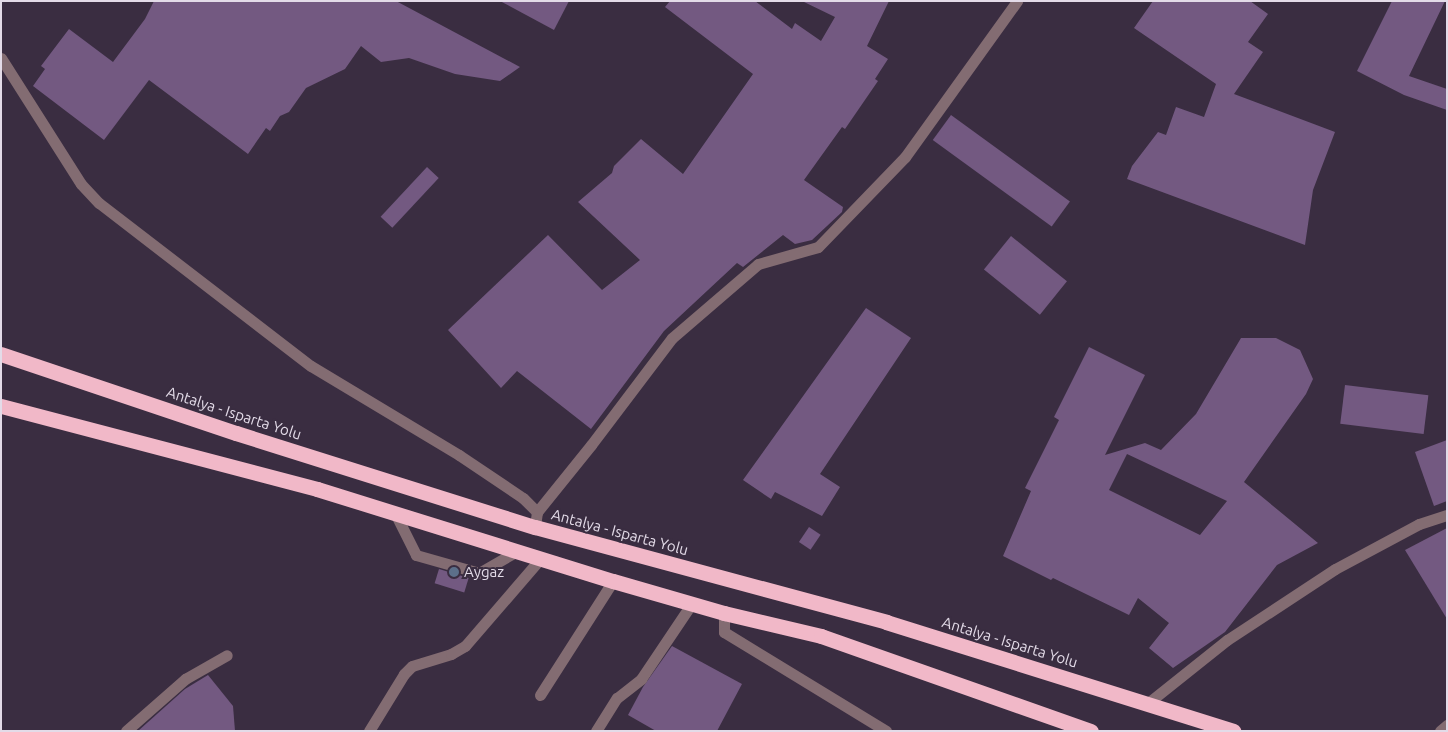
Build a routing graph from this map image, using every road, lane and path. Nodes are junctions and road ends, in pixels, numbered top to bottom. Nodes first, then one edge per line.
1 (1016, 1) edge
2 (1, 58) edge
3 (1, 354) edge
4 (1, 406) edge
5 (537, 512) junction
6 (395, 513) junction
7 (1447, 515) edge
8 (535, 527) junction
9 (517, 551) junction
10 (540, 559) junction
11 (613, 580) junction
12 (692, 603) junction
13 (724, 613) junction
14 (227, 655) dead end
15 (540, 695) dead end
16 (1148, 704) junction
17 (1447, 724) edge
18 (1087, 730) edge
19 (126, 731) edge
20 (369, 731) edge
21 (596, 731) edge
22 (886, 731) edge
23 (1233, 731) edge
24 (1440, 731) edge

1 - 5 street
2 - 5 street
3 - 8 highway, Antalya - Isparta Yolu
4 - 6 highway
5 - 8 street
6 - 9 highway
6 - 9 street
7 - 16 street
8 - 16 highway, Antalya - Isparta Yolu
9 - 10 highway
10 - 11 highway
10 - 20 street
11 - 12 highway
11 - 15 street
12 - 13 highway
12 - 21 street
13 - 18 highway
13 - 22 street
14 - 19 street
16 - 23 highway, Antalya - Isparta Yolu
17 - 24 street

